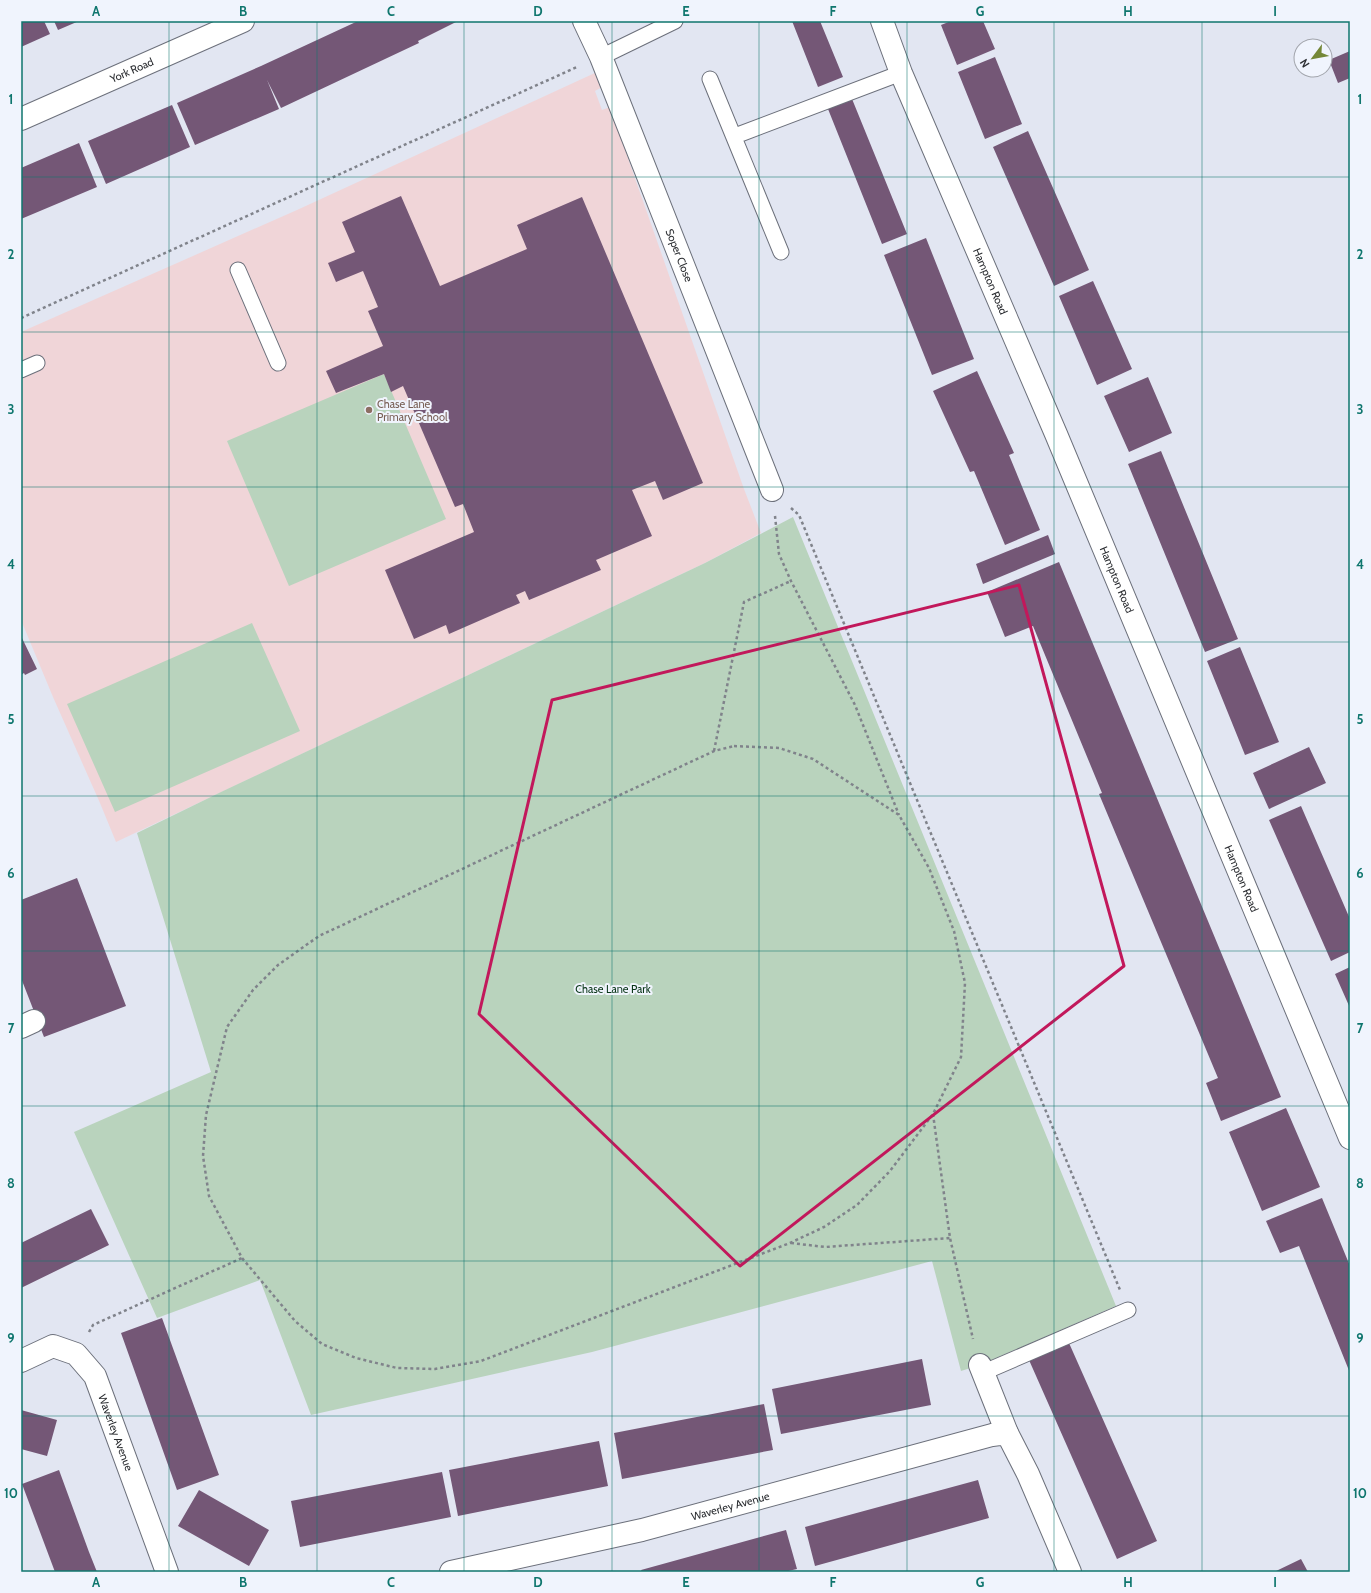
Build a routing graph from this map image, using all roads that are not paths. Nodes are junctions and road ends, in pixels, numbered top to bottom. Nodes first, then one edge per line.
1 (243, 21) edge
2 (584, 21) edge
3 (675, 21) edge
4 (882, 21) edge
5 (601, 57) junction
6 (901, 73) junction
7 (710, 79) dead end
8 (21, 119) edge
9 (735, 136) junction
10 (781, 252) dead end
11 (238, 270) dead end
12 (278, 362) dead end
13 (37, 363) dead end
14 (21, 370) edge
15 (772, 490) road end
16 (1350, 1138) edge
17 (1128, 1310) road end
18 (21, 1361) edge
19 (981, 1369) joint
20 (1007, 1434) junction
21 (167, 1572) edge
22 (451, 1572) edge
23 (1070, 1572) edge

1 - 8 street, York Road
2 - 5 street, Soper Close
3 - 5 lane
4 - 6 street, Hampton Road
5 - 15 street, Soper Close
6 - 9 lane
6 - 16 street, Hampton Road
7 - 9 lane
9 - 10 lane
11 - 12 lane
13 - 14 lane
17 - 19 lane
18 - 21 street, Waverley Avenue
19 - 20 street
20 - 22 street, Waverley Avenue
20 - 23 street

